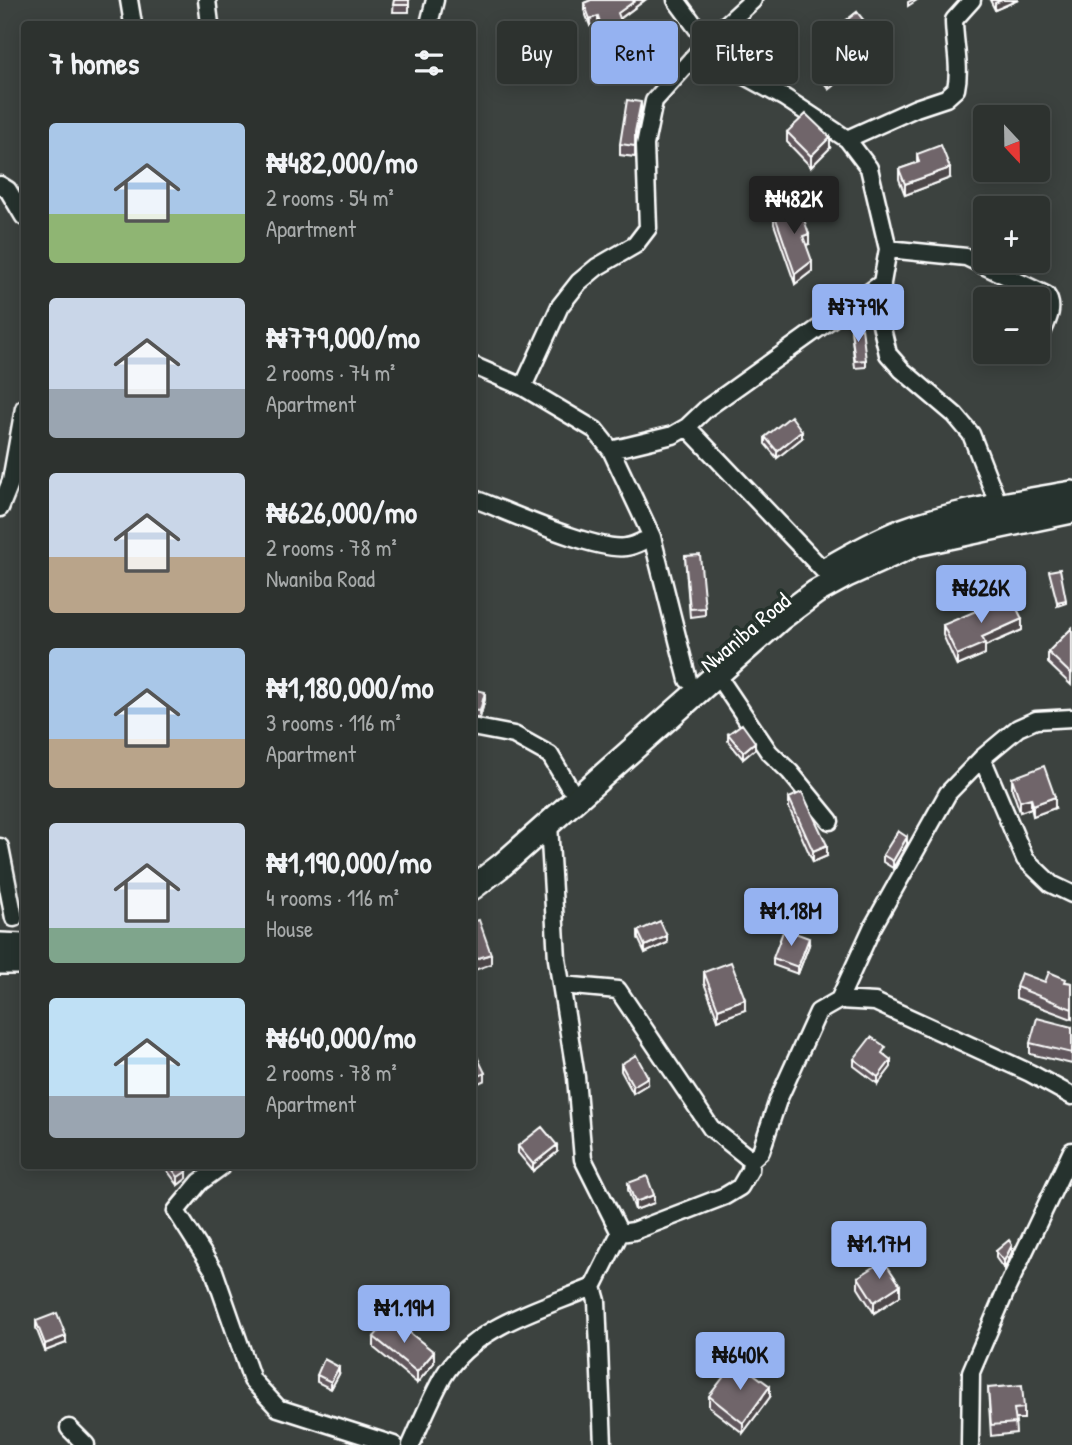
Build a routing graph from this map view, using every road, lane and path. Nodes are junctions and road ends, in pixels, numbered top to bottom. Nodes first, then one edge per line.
1 (129, 0) edge
2 (207, 0) edge
3 (435, 0) edge
4 (753, 0) edge
5 (972, 0) edge
6 (682, 3) edge
7 (132, 21) edge
8 (210, 21) edge
9 (430, 21) edge
10 (694, 21) edge
11 (730, 21) edge
12 (692, 59) edge
13 (759, 84) edge
14 (847, 139) junction
15 (0, 185) edge
16 (21, 212) edge
17 (888, 249) junction
18 (882, 283) junction
19 (1029, 287) edge
20 (476, 367) edge
21 (523, 387) junction
22 (21, 425) edge
23 (687, 427) junction
24 (611, 450) junction
25 (1072, 493) edge
26 (476, 500) edge
27 (999, 506) junction
28 (0, 508) edge
29 (1072, 511) edge
30 (652, 537) junction
31 (824, 570) junction
32 (717, 675) junction
33 (688, 680) junction
34 (1072, 718) edge
35 (476, 728) edge
36 (982, 758) junction
37 (569, 787) junction
38 (830, 821) dead end
39 (549, 824) junction
40 (0, 846) edge
41 (476, 866) edge
42 (476, 885) edge
43 (1072, 894) edge
44 (13, 918) edge
45 (0, 945) edge
46 (21, 946) edge
47 (0, 962) edge
48 (21, 962) edge
49 (562, 985) junction
50 (839, 1000) junction
51 (1072, 1096) edge
52 (1072, 1151) edge
53 (751, 1160) junction
54 (218, 1169) edge
55 (620, 1233) junction
56 (593, 1287) junction
57 (69, 1428) dead end
58 (86, 1445) edge
59 (394, 1445) edge
60 (411, 1445) edge
61 (603, 1445) edge
62 (970, 1445) edge

1 - 7 street
2 - 8 street
3 - 9 street
4 - 11 street
5 - 14 street
6 - 10 street
12 - 21 street
13 - 14 street
14 - 17 street
15 - 16 street
17 - 18 street
17 - 19 street
18 - 23 street
18 - 27 street
20 - 21 street
21 - 24 street
22 - 28 street
23 - 24 street
23 - 31 street
24 - 30 street
25 - 27 main road, Nwaniba Road
26 - 30 street
27 - 31 main road, Nwaniba Road
29 - 32 main road
30 - 33 street
31 - 33 main road, Nwaniba Road
32 - 38 street
32 - 39 main road
33 - 37 main road, Nwaniba Road
34 - 36 street
35 - 37 street
36 - 43 street
36 - 50 street
37 - 41 main road, Nwaniba Road
39 - 42 main road
39 - 49 street
40 - 44 street
45 - 46 main road
47 - 48 main road
49 - 53 street
49 - 55 street
50 - 51 street
50 - 53 street
52 - 62 street
53 - 55 street
54 - 59 street
55 - 56 street
56 - 60 street
56 - 61 street
57 - 58 street

